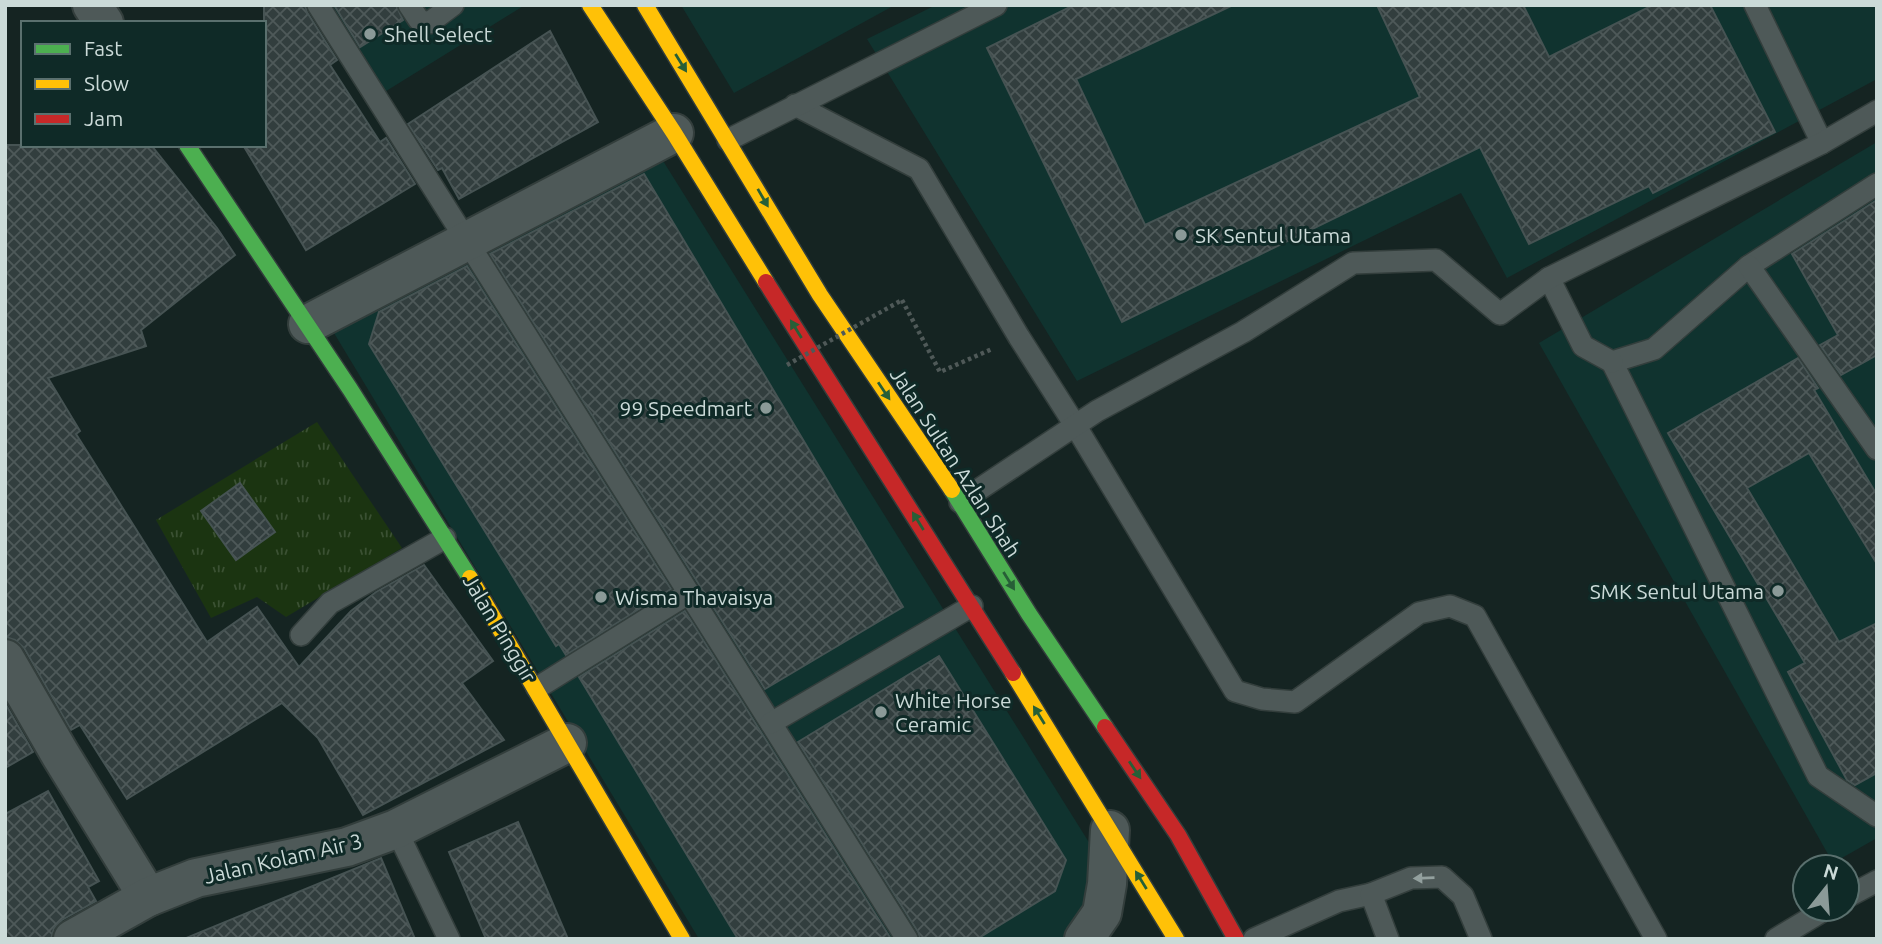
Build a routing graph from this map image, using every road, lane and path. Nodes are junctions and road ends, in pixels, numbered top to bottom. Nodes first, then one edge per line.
1 (92, 5) edge
2 (318, 5) edge
3 (409, 5) edge
4 (453, 5) edge
5 (590, 5) edge
6 (645, 5) edge
7 (996, 5) edge
8 (1755, 5) edge
9 (964, 12) edge
10 (103, 21) edge
11 (795, 105) junction
12 (1877, 111) edge
13 (674, 133) junction
14 (728, 139) junction
15 (1822, 144) junction
16 (188, 147) edge
17 (1877, 184) edge
18 (466, 240) junction
19 (1749, 266) junction
20 (1549, 278) junction
21 (308, 324) junction
22 (1019, 337) junction
23 (1612, 362) junction
24 (787, 365) dead end
25 (1075, 425) junction
26 (1877, 449) edge
27 (960, 502) junction
28 (445, 538) junction
29 (689, 593) junction
30 (972, 606) junction
31 (301, 635) dead end
32 (5, 659) edge
33 (537, 688) junction
34 (771, 723) junction
35 (566, 743) junction
36 (1877, 816) edge
37 (396, 829) junction
38 (1110, 830) junction
39 (1877, 881) edge
40 (1861, 890) edge
41 (1371, 894) junction
42 (148, 897) junction
43 (1803, 923) edge
44 (73, 939) edge
45 (449, 939) edge
46 (682, 939) edge
47 (907, 939) edge
48 (1084, 939) edge
49 (1176, 939) edge
50 (1236, 939) edge
51 (1254, 939) edge
52 (1388, 939) edge
53 (1481, 939) edge
54 (1656, 939) edge
55 (1776, 939) edge

1 - 10 street
2 - 18 lane
3 - 4 lane
5 - 13 main road
6 -> 14 main road, Jalan Sultan Azlan Shah
7 - 9 lane
8 - 15 lane
9 - 11 lane
11 - 14 lane
11 - 22 lane
12 - 15 lane
13 - 18 street
30 -> 13 main road
14 -> 27 main road, Jalan Sultan Azlan Shah
15 - 20 lane
16 - 21 main road, Jalan Pinggir
17 - 19 lane
18 - 21 street
18 - 29 lane
19 - 23 lane
19 - 26 lane
20 - 23 lane
20 - 25 lane
21 - 28 main road, Jalan Pinggir
22 - 24 path, bridge
22 - 25 lane
23 - 36 lane
25 - 27 lane
25 - 54 lane
27 -> 50 main road, Jalan Sultan Azlan Shah
28 - 31 lane
28 - 33 main road, Jalan Pinggir
29 - 33 lane
29 - 34 lane
30 - 34 lane
38 -> 30 main road
32 - 42 street
33 - 35 main road, Jalan Pinggir
34 - 47 lane
35 - 37 street, Jalan Kolam Air 3
35 - 46 main road, Jalan Pinggir
37 - 42 street, Jalan Kolam Air 3
37 - 45 lane
38 - 48 street
49 -> 38 main road
39 - 40 lane
41 - 51 lane
41 - 52 lane
53 -> 41 lane
42 - 44 street, Jalan Kolam Air 3
43 - 55 lane

